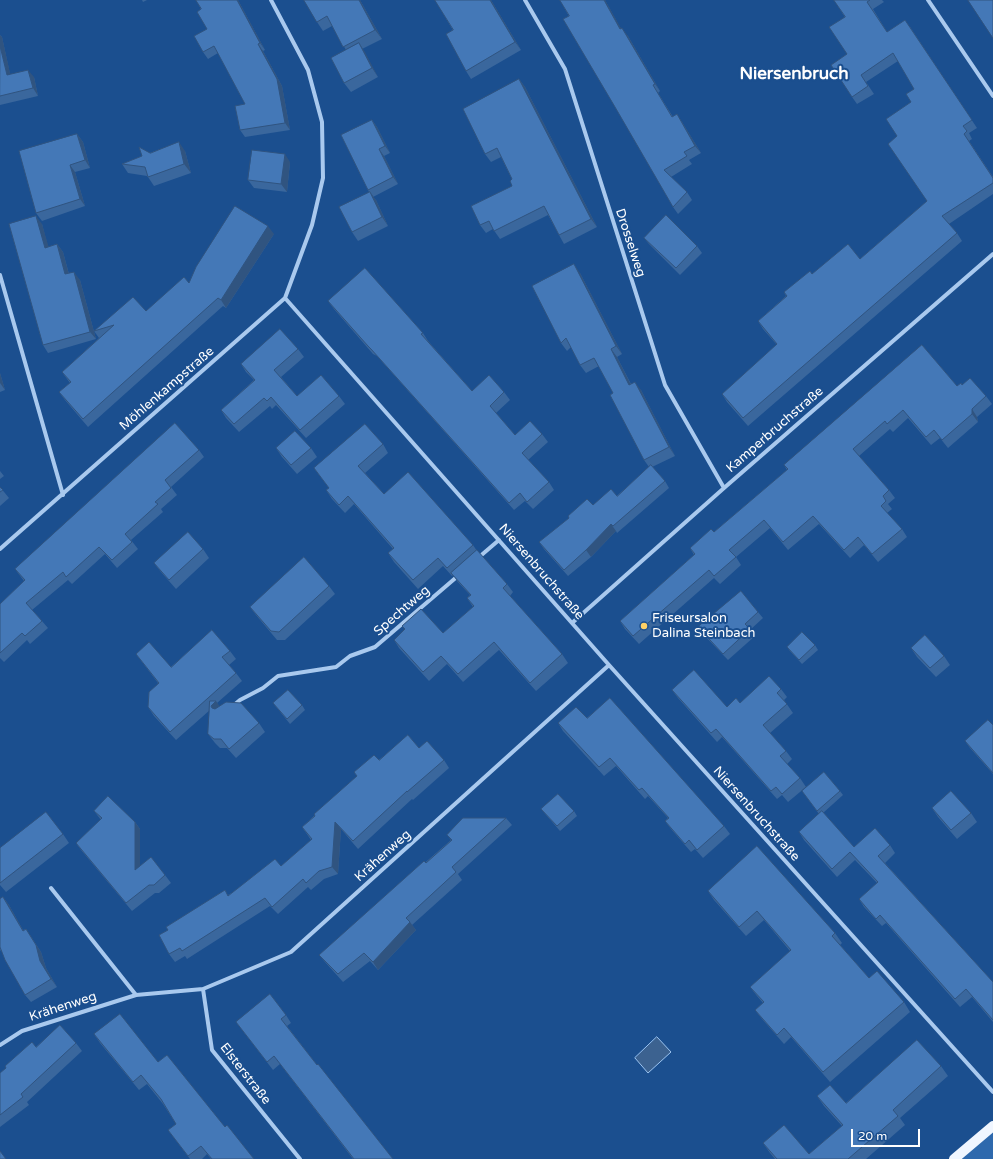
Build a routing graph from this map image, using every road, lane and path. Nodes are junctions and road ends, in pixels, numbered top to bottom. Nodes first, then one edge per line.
1 (271, 0) edge
2 (525, 0) edge
3 (928, 0) edge
4 (993, 96) edge
5 (993, 254) edge
6 (0, 275) edge
7 (286, 298) junction
8 (724, 488) junction
9 (62, 495) junction
10 (499, 540) junction
11 (0, 549) edge
12 (476, 560) edge
13 (464, 570) edge
14 (572, 623) junction
15 (609, 665) junction
16 (230, 707) edge
17 (51, 888) dead end
18 (203, 989) junction
19 (136, 995) junction
20 (0, 1045) edge
21 (993, 1092) edge
22 (993, 1126) edge
23 (300, 1159) edge
24 (954, 1159) edge

1 - 7 street
2 - 8 street, Drosselweg
3 - 4 street
5 - 8 street, Kamperbruchstraße
6 - 9 street
7 - 9 street, Möhlenkampstraße
7 - 10 street, Niersenbruchstraße
8 - 14 street, Kamperbruchstraße
9 - 11 street, Möhlenkampstraße
10 - 12 street
10 - 14 street, Niersenbruchstraße
13 - 16 street, Spechtweg
14 - 15 street, Niersenbruchstraße
15 - 18 street, Krähenweg
15 - 21 street, Niersenbruchstraße
17 - 19 street
18 - 19 street, Krähenweg
18 - 23 street, Elsterstraße
19 - 20 street, Krähenweg
22 - 24 main road

